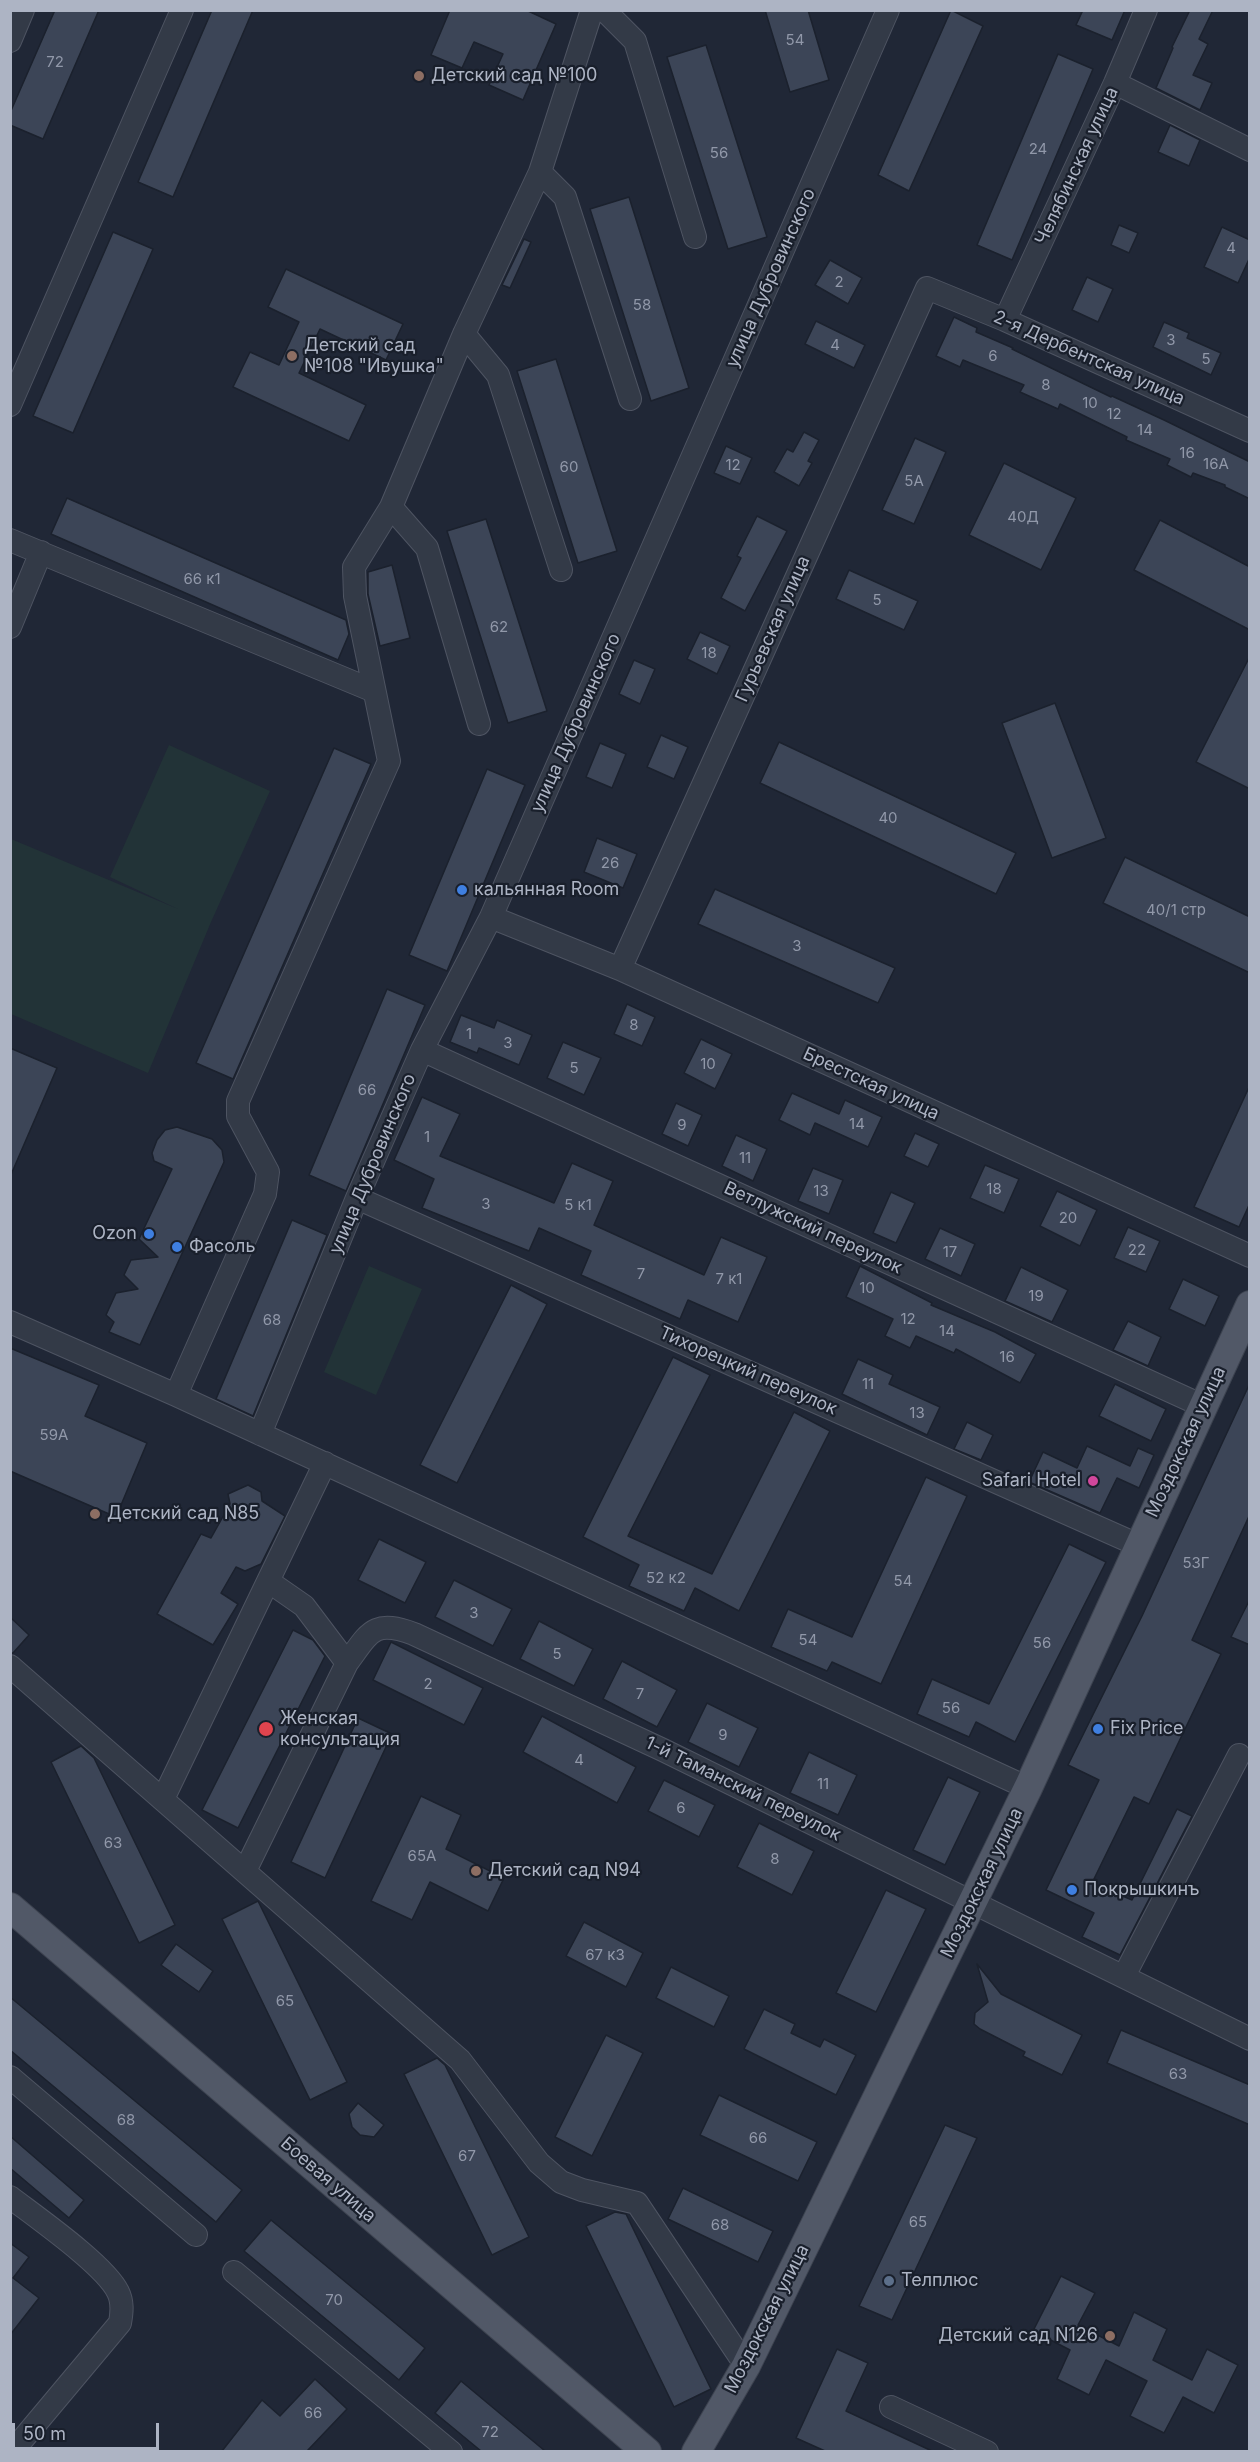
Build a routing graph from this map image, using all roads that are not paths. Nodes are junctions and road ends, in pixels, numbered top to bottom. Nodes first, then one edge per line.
1 (23, 10) edge
2 (183, 10) edge
3 (592, 10) edge
4 (604, 10) edge
5 (888, 10) edge
6 (1146, 10) edge
7 (10, 41) edge
8 (1116, 82) junction
9 (1250, 150) edge
10 (540, 172) junction
11 (695, 237) dead end
12 (927, 288) joint
13 (1005, 320) junction
14 (464, 333) junction
15 (630, 399) dead end
16 (10, 405) edge
17 (1250, 431) edge
18 (391, 507) junction
19 (10, 540) edge
20 (41, 552) junction
21 (561, 570) dead end
22 (10, 627) edge
23 (374, 691) junction
24 (480, 724) dead end
25 (491, 917) junction
26 (620, 969) junction
27 (422, 1050) junction
28 (357, 1197) junction
29 (1250, 1256) edge
30 (1250, 1305) edge
31 (10, 1322) edge
32 (176, 1395) junction
33 (1203, 1406) junction
34 (260, 1434) junction
35 (325, 1463) junction
36 (1138, 1545) junction
37 (268, 1581) junction
38 (347, 1663) junction
39 (10, 1666) edge
40 (1239, 1755) dead end
41 (1028, 1788) junction
42 (163, 1798) junction
43 (245, 1871) junction
44 (973, 1902) junction
45 (10, 1907) edge
46 (1124, 1976) junction
47 (1250, 2039) edge
48 (10, 2077) edge
49 (10, 2197) edge
50 (196, 2235) dead end
51 (234, 2272) dead end
52 (746, 2366) junction
53 (891, 2407) dead end
54 (12, 2451) edge
55 (451, 2451) edge
56 (647, 2451) edge
57 (696, 2451) edge
58 (987, 2451) edge

1 - 7 street
2 - 16 street
3 - 10 street
4 - 11 street
5 - 25 street, улица Дубровинского
6 - 8 street, Челябинская улица
8 - 9 street
8 - 13 street, Челябинская улица
10 - 14 street
10 - 15 street
12 - 13 street, 2-я Дербентская улица
12 - 26 street, Гурьевская улица
13 - 17 street, 2-я Дербентская улица
14 - 18 street
14 - 21 street
18 - 23 street
18 - 24 street
19 - 20 street
20 - 22 street
20 - 23 street
23 - 32 street
25 - 26 street, Брестская улица
25 - 27 street, улица Дубровинского
26 - 29 street, Брестская улица
27 - 28 street, улица Дубровинского
27 - 33 street, Ветлужский переулок
28 - 34 street, улица Дубровинского
28 - 36 street, Тихорецкий переулок
30 - 33 main road, Моздокская улица
31 - 32 street
32 - 34 street
33 - 36 main road, Моздокская улица
34 - 35 street
35 - 37 street
35 - 41 street
36 - 41 main road, Моздокская улица
37 - 38 street
37 - 42 street
38 - 43 street
38 - 44 street, 1-й Таманский переулок
39 - 42 street
40 - 46 street
41 - 44 main road, Моздокская улица
42 - 43 street
43 - 52 street
44 - 46 street, 1-й Таманский переулок
44 - 52 main road, Моздокская улица
45 - 56 main road, Боевая улица
46 - 47 street, 1-й Таманский переулок
48 - 50 street
49 - 54 street
51 - 55 street
52 - 57 main road, Моздокская улица
53 - 58 street

